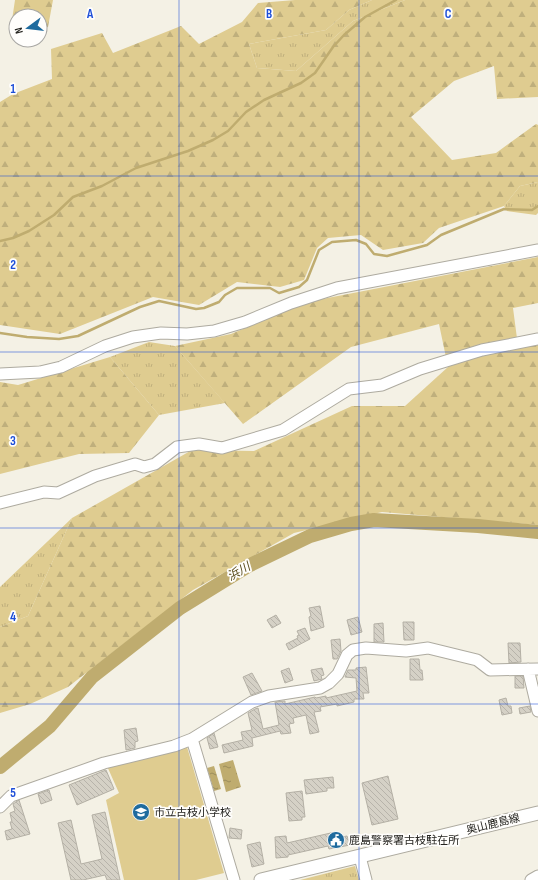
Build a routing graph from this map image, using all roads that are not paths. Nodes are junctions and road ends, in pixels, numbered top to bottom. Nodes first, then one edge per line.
1 (538, 250) edge
2 (538, 339) edge
3 (0, 374) edge
4 (0, 503) edge
5 (533, 669) edge
6 (538, 711) edge
7 (192, 739) junction
8 (0, 807) edge
9 (538, 813) edge
10 (360, 857) junction
11 (538, 876) edge
12 (234, 880) edge
13 (261, 880) edge
14 (366, 880) edge
15 (531, 880) edge

1 - 3 street
2 - 4 street
5 - 6 street
5 - 7 street
7 - 8 street
7 - 12 street
9 - 10 main road, 奥山鹿島線
10 - 13 main road, 奥山鹿島線
10 - 14 street
11 - 15 street

